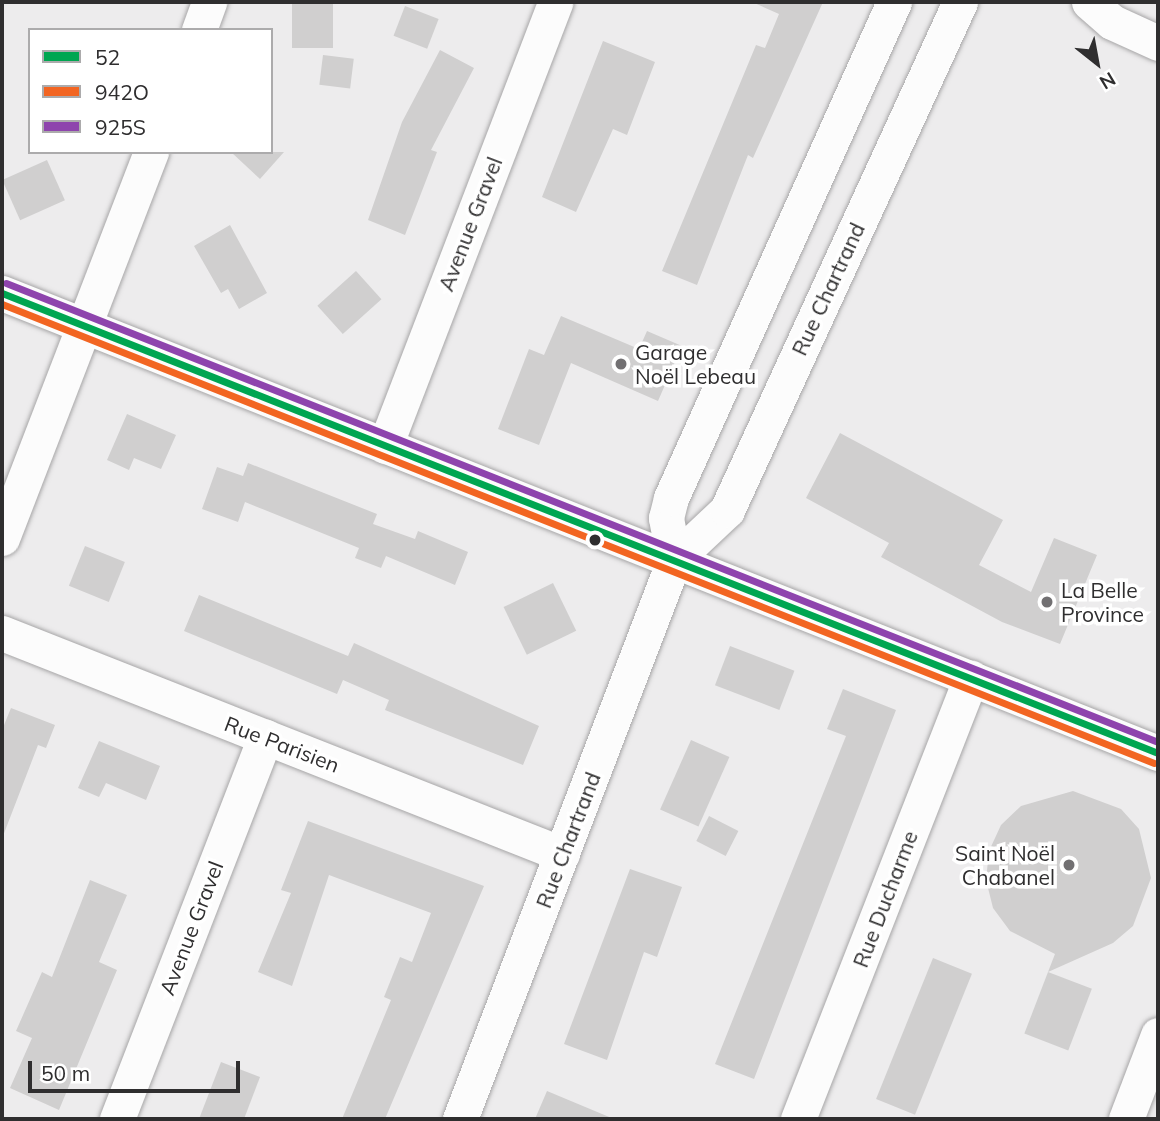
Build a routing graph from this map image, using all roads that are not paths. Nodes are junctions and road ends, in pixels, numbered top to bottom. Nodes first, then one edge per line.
1 (209, 2) edge
2 (555, 2) edge
3 (894, 2) edge
4 (960, 2) edge
5 (1089, 2) edge
6 (200, 28) edge
7 (1158, 43) edge
8 (150, 154) edge
9 (2, 293) edge
10 (84, 326) junction
11 (385, 446) junction
12 (2, 538) edge
13 (674, 560) junction
14 (2, 634) edge
15 (971, 678) junction
16 (265, 737) junction
17 (1158, 753) edge
18 (562, 854) junction
19 (1158, 1035) edge
20 (117, 1119) edge
21 (460, 1119) edge
22 (798, 1119) edge
23 (1126, 1119) edge

1 - 6 street
2 - 11 street, Avenue Gravel
3 - 13 street
4 - 13 street, Rue Chartrand
5 - 7 street
8 - 10 street
9 - 10 street
10 - 11 street
10 - 12 street
11 - 13 street
13 - 15 street
13 - 18 street, Rue Chartrand
14 - 16 street, Rue Parisien
15 - 17 street
15 - 22 street, Rue Ducharme
16 - 18 street, Rue Parisien
16 - 20 street, Avenue Gravel
18 - 21 street, Rue Chartrand
19 - 23 street

